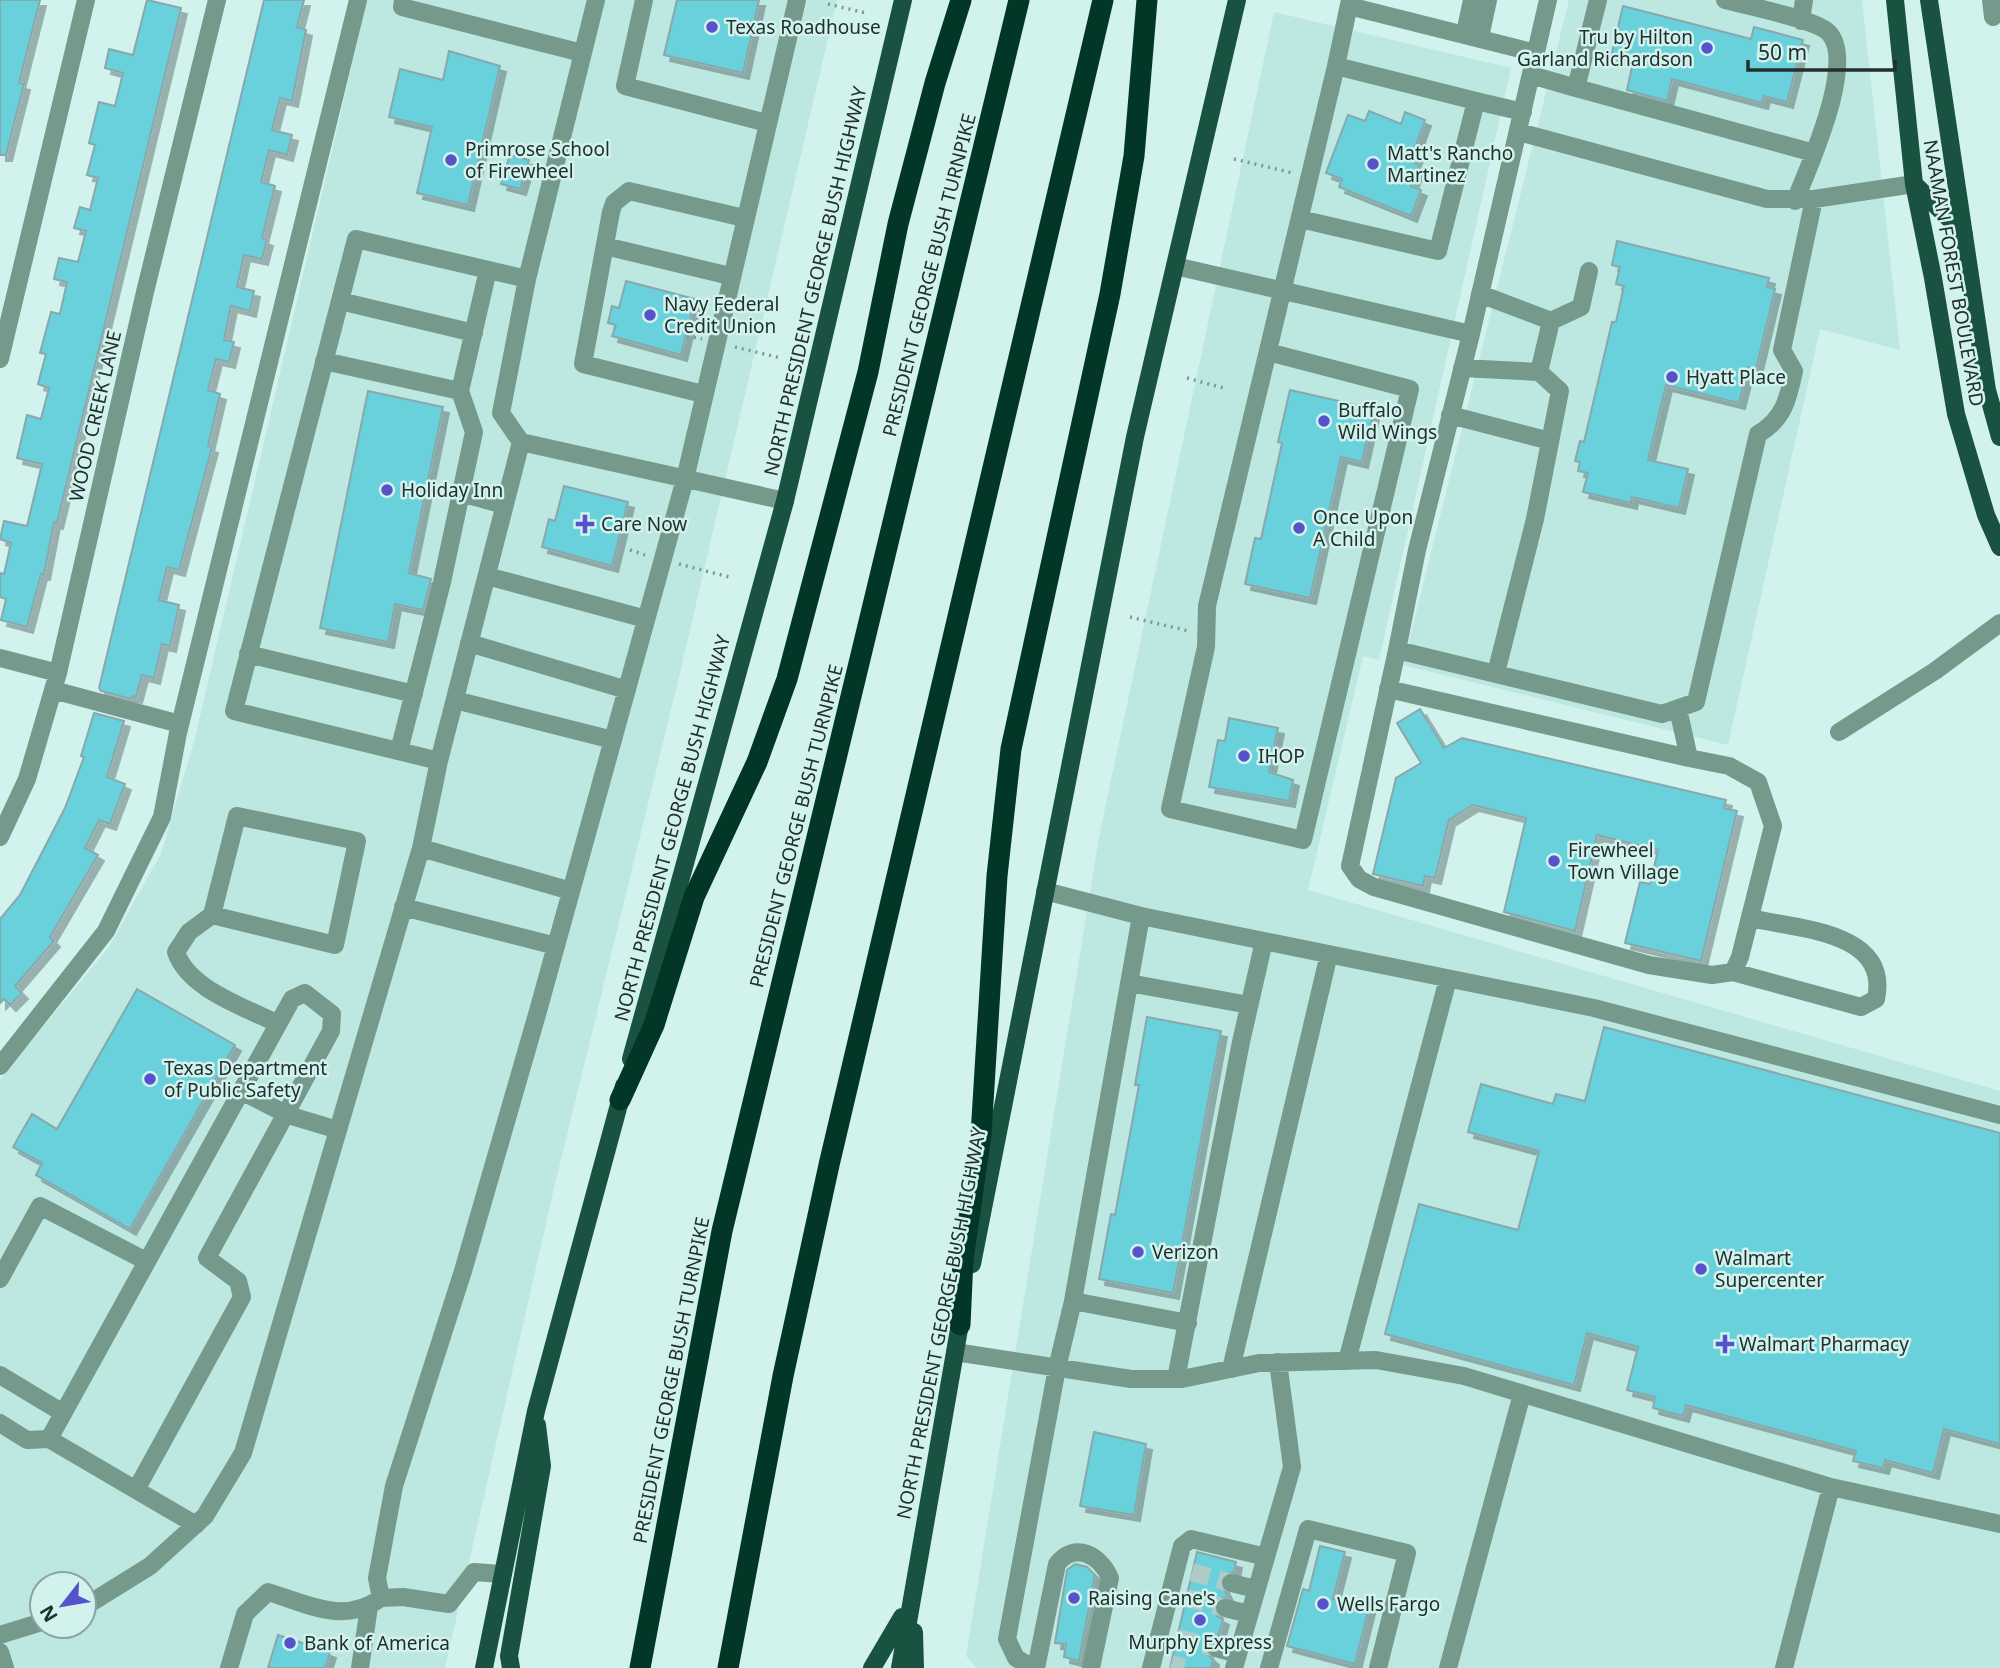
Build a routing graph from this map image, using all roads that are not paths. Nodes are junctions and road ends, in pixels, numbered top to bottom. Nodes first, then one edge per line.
1 (86, 0) edge
2 (217, 0) edge
3 (358, 0) edge
4 (403, 0) edge
5 (596, 0) edge
6 (644, 0) edge
7 (797, 0) edge
8 (903, 0) edge
9 (961, 0) edge
10 (1019, 0) edge
11 (1103, 0) edge
12 (1147, 0) edge
13 (1237, 0) edge
14 (1472, 0) edge
15 (1488, 0) edge
16 (1548, 0) edge
17 (1598, 0) edge
18 (1726, 0) edge
19 (1804, 0) edge
20 (1895, 0) edge
21 (1929, 0) edge
22 (1350, 3) edge
23 (1801, 21) junction
24 (1473, 35) junction
25 (1536, 52) junction
26 (582, 53) junction
27 (1336, 66) junction
28 (1531, 75) junction
29 (1576, 88) junction
30 (1476, 101) junction
31 (1523, 112) junction
32 (767, 123) junction
33 (1519, 131) junction
34 (1814, 153) junction
35 (1914, 184) junction
36 (1814, 199) junction
37 (1795, 201) junction
38 (744, 218) junction
39 (1300, 219) junction
40 (1964, 233) junction
41 (605, 246) junction
42 (1175, 266) junction
43 (488, 270) junction
44 (1589, 271) dead end
45 (730, 276) junction
46 (527, 279) junction
47 (1283, 291) junction
48 (1480, 294) junction
49 (340, 301) junction
50 (1551, 321) junction
51 (474, 333) junction
52 (1471, 334) junction
53 (1268, 352) junction
54 (0, 359) edge
55 (324, 361) junction
56 (1462, 368) junction
57 (1539, 372) junction
58 (460, 391) junction
59 (703, 394) junction
60 (1450, 415) junction
61 (2000, 437) edge
62 (1550, 441) junction
63 (521, 442) junction
64 (685, 479) junction
65 (461, 493) junction
66 (785, 501) junction
67 (504, 505) junction
68 (2000, 547) edge
69 (487, 576) junction
70 (646, 619) junction
71 (2000, 623) edge
72 (469, 643) junction
73 (1397, 650) junction
74 (248, 654) junction
75 (0, 658) edge
76 (1496, 674) junction
77 (56, 681) junction
78 (1388, 689) junction
79 (627, 690) junction
80 (414, 694) junction
81 (455, 700) junction
82 (1678, 709) junction
83 (180, 724) junction
84 (1839, 732) dead end
85 (613, 740) junction
86 (399, 751) junction
87 (1689, 758) junction
88 (439, 761) junction
89 (0, 837) edge
90 (421, 848) junction
91 (571, 891) junction
92 (1045, 891) junction
93 (403, 907) junction
94 (212, 915) junction
95 (1141, 916) junction
96 (1750, 918) junction
97 (1264, 941) junction
98 (556, 946) junction
99 (1329, 954) junction
100 (1733, 972) junction
101 (1448, 979) junction
102 (1129, 983) junction
103 (1249, 1005) junction
104 (278, 1024) junction
105 (0, 1066) edge
106 (241, 1091) junction
107 (620, 1100) junction
108 (288, 1115) junction
109 (2000, 1115) edge
110 (338, 1130) junction
111 (146, 1261) junction
112 (0, 1279) edge
113 (1073, 1301) junction
114 (1188, 1323) junction
115 (960, 1325) junction
116 (955, 1352) junction
117 (1347, 1361) junction
118 (1278, 1362) junction
119 (1056, 1368) junction
120 (1231, 1368) junction
121 (0, 1375) edge
122 (1176, 1379) junction
123 (1522, 1394) junction
124 (536, 1411) junction
125 (63, 1413) junction
126 (0, 1423) edge
127 (49, 1439) junction
128 (1831, 1487) junction
129 (135, 1490) junction
130 (2000, 1524) edge
131 (195, 1525) junction
132 (1266, 1557) junction
133 (501, 1574) junction
134 (1231, 1583) tunnel mouth
135 (913, 1590) junction
136 (1256, 1590) junction
137 (98, 1599) edge
138 (375, 1603) junction
139 (1225, 1608) tunnel mouth
140 (1249, 1614) junction
141 (28, 1626) edge
142 (0, 1635) edge
143 (1216, 1648) tunnel mouth
144 (0, 1652) edge
145 (729, 1658) edge
146 (1236, 1661) edge
147 (1158, 1664) edge
148 (4, 1668) edge
149 (229, 1668) edge
150 (360, 1668) edge
151 (484, 1668) edge
152 (511, 1668) edge
153 (640, 1668) edge
154 (872, 1668) edge
155 (900, 1668) edge
156 (915, 1668) edge
157 (1035, 1668) edge
158 (1091, 1668) edge
159 (1269, 1668) edge
160 (1378, 1668) edge
161 (1448, 1668) edge
162 (1784, 1668) edge

1 - 54 street
2 - 77 street, WOOD CREEK LANE
3 - 83 street
4 - 26 street
5 - 26 street
6 - 32 street
7 - 32 street
8 - 66 main road, NORTH PRESIDENT GEORGE BUSH HIGHWAY
9 - 107 highway
10 - 153 highway, PRESIDENT GEORGE BUSH TURNPIKE
11 - 145 highway
12 - 115 highway
13 - 42 main road, NORTH PRESIDENT GEORGE BUSH HIGHWAY
14 - 24 street
15 - 24 street
16 - 25 street
17 - 29 street
18 - 23 street
19 - 23 street
20 - 35 main road, NAAMAN FOREST BOULEVARD
21 - 40 main road, NAAMAN FOREST BOULEVARD
22 - 24 street
22 - 27 street
23 - 34 street
24 - 25 street
25 - 28 street
26 - 46 street
27 - 30 street
27 - 39 street
28 - 29 street
28 - 31 street
29 - 34 street
30 - 31 street
30 - 39 street
31 - 33 street
32 - 38 street
33 - 37 street
33 - 48 street
34 - 37 street
35 - 36 street
35 - 40 main road
35 - 68 main road, NAAMAN FOREST BOULEVARD
36 - 37 street
36 - 82 street
38 - 41 street
38 - 45 street
39 - 47 street
40 - 61 main road, NAAMAN FOREST BOULEVARD
41 - 45 street
41 - 59 street
42 - 47 street
42 - 92 main road, NORTH PRESIDENT GEORGE BUSH HIGHWAY
43 - 46 street
43 - 49 street
43 - 51 street
44 - 50 street
45 - 59 street
46 - 63 street
47 - 52 street
47 - 53 street
48 - 50 street
48 - 52 street
49 - 51 street
49 - 55 street
50 - 57 street
51 - 58 street
52 - 56 street
53 - 53 street
55 - 58 street
55 - 74 street
56 - 57 street
56 - 60 street
57 - 62 street
58 - 65 street
59 - 64 street
60 - 62 street
60 - 73 street
62 - 76 street
63 - 64 street
63 - 67 street
64 - 66 street
64 - 70 street
65 - 67 street
65 - 80 street
66 - 107 main road, NORTH PRESIDENT GEORGE BUSH HIGHWAY
67 - 69 street
69 - 70 street
69 - 72 street
70 - 79 street
71 - 84 street
72 - 79 street
72 - 81 street
73 - 76 street
73 - 78 street
74 - 80 street
74 - 86 street
75 - 77 street
76 - 82 street
77 - 83 street
77 - 89 street, WOOD CREEK LANE
78 - 87 street
78 - 100 street
79 - 85 street
80 - 86 street
81 - 85 street
81 - 88 street
82 - 87 street
83 - 105 street
85 - 91 street
86 - 88 street
87 - 96 street
88 - 90 street
90 - 91 street
90 - 93 street
91 - 98 street
92 - 95 street
92 - 115 main road, NORTH PRESIDENT GEORGE BUSH HIGHWAY
93 - 98 street
93 - 110 street
94 - 94 street
94 - 104 street
95 - 97 street
95 - 102 street
96 - 100 street
96 - 100 street
97 - 99 street
97 - 103 street
98 - 138 street
99 - 101 street
99 - 120 street
101 - 109 street
101 - 117 street
102 - 103 street
102 - 113 street
103 - 114 street
104 - 106 street
104 - 108 street
106 - 108 street
106 - 111 street
107 - 124 main road, NORTH PRESIDENT GEORGE BUSH HIGHWAY
108 - 110 street
108 - 129 street
110 - 131 street
111 - 112 street
111 - 125 street
113 - 114 street
113 - 119 street
114 - 122 street
115 - 116 main road, NORTH PRESIDENT GEORGE BUSH HIGHWAY
116 - 119 street
116 - 135 main road, NORTH PRESIDENT GEORGE BUSH HIGHWAY
117 - 118 street
117 - 123 street
118 - 120 street
118 - 132 street
119 - 122 street
119 - 157 street
120 - 122 street
121 - 125 street
123 - 128 street
123 - 161 street
124 - 133 main road, NORTH PRESIDENT GEORGE BUSH HIGHWAY
124 - 152 main road
125 - 127 street
126 - 127 street
127 - 129 street
128 - 130 street
128 - 162 street
129 - 131 street
131 - 137 street
132 - 136 street
132 - 147 street
133 - 138 street
133 - 151 main road, NORTH PRESIDENT GEORGE BUSH HIGHWAY
134 - 136 street
135 - 154 main road
135 - 155 main road, NORTH PRESIDENT GEORGE BUSH HIGHWAY
135 - 156 main road
136 - 140 street
138 - 149 street
138 - 150 street
139 - 140 street
140 - 146 street
141 - 142 street
143 - 146 street
144 - 148 street
157 - 158 street
159 - 160 street

